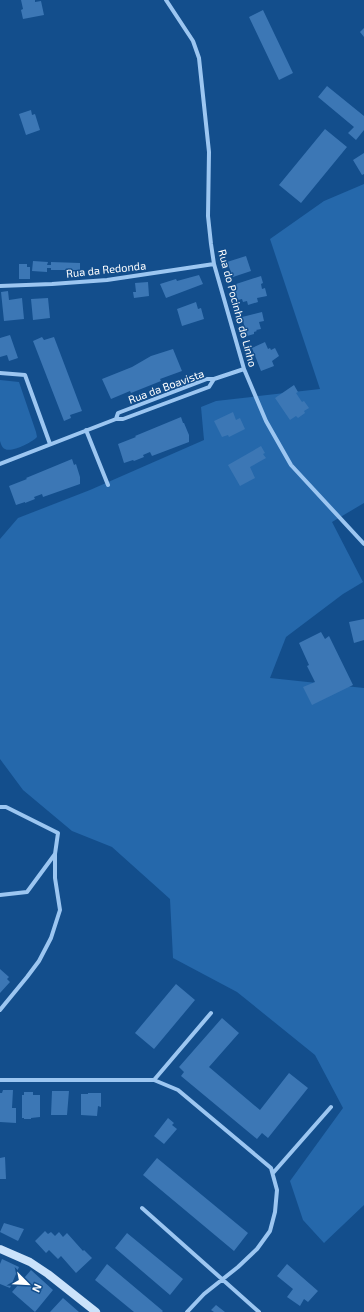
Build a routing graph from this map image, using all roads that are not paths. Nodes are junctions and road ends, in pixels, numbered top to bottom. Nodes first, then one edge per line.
1 (166, 0) edge
2 (214, 264) junction
3 (0, 286) edge
4 (244, 370) junction
5 (0, 373) edge
6 (214, 380) junction
7 (116, 418) junction
8 (86, 430) junction
9 (50, 444) junction
10 (0, 464) edge
11 (108, 484) dead end
12 (364, 544) edge
13 (0, 807) edge
14 (55, 854) junction
15 (0, 895) edge
16 (0, 1010) edge
17 (211, 1013) dead end
18 (0, 1080) edge
19 (154, 1080) junction
20 (331, 1107) dead end
21 (273, 1173) junction
22 (142, 1208) dead end
23 (0, 1249) edge
24 (223, 1279) junction
25 (96, 1312) edge
26 (187, 1312) edge
27 (259, 1312) edge

1 - 2 street, Rua do Pocinho do Linho
2 - 3 street, Rua da Redonda
2 - 4 street, Rua do Pocinho do Linho
4 - 6 street
4 - 12 street, Rua do Pocinho do Linho
5 - 9 street
6 - 7 street, Rua da Boavista
6 - 7 street, Rua da Boavista
7 - 8 street, Rua da Boavista
8 - 9 street, Rua da Boavista
8 - 11 street
9 - 10 street, Rua da Boavista
13 - 14 street
14 - 15 street
14 - 16 street
17 - 19 street
18 - 19 street
19 - 21 street
20 - 21 street
21 - 24 street
22 - 24 street
23 - 25 street
24 - 26 street
24 - 27 street

